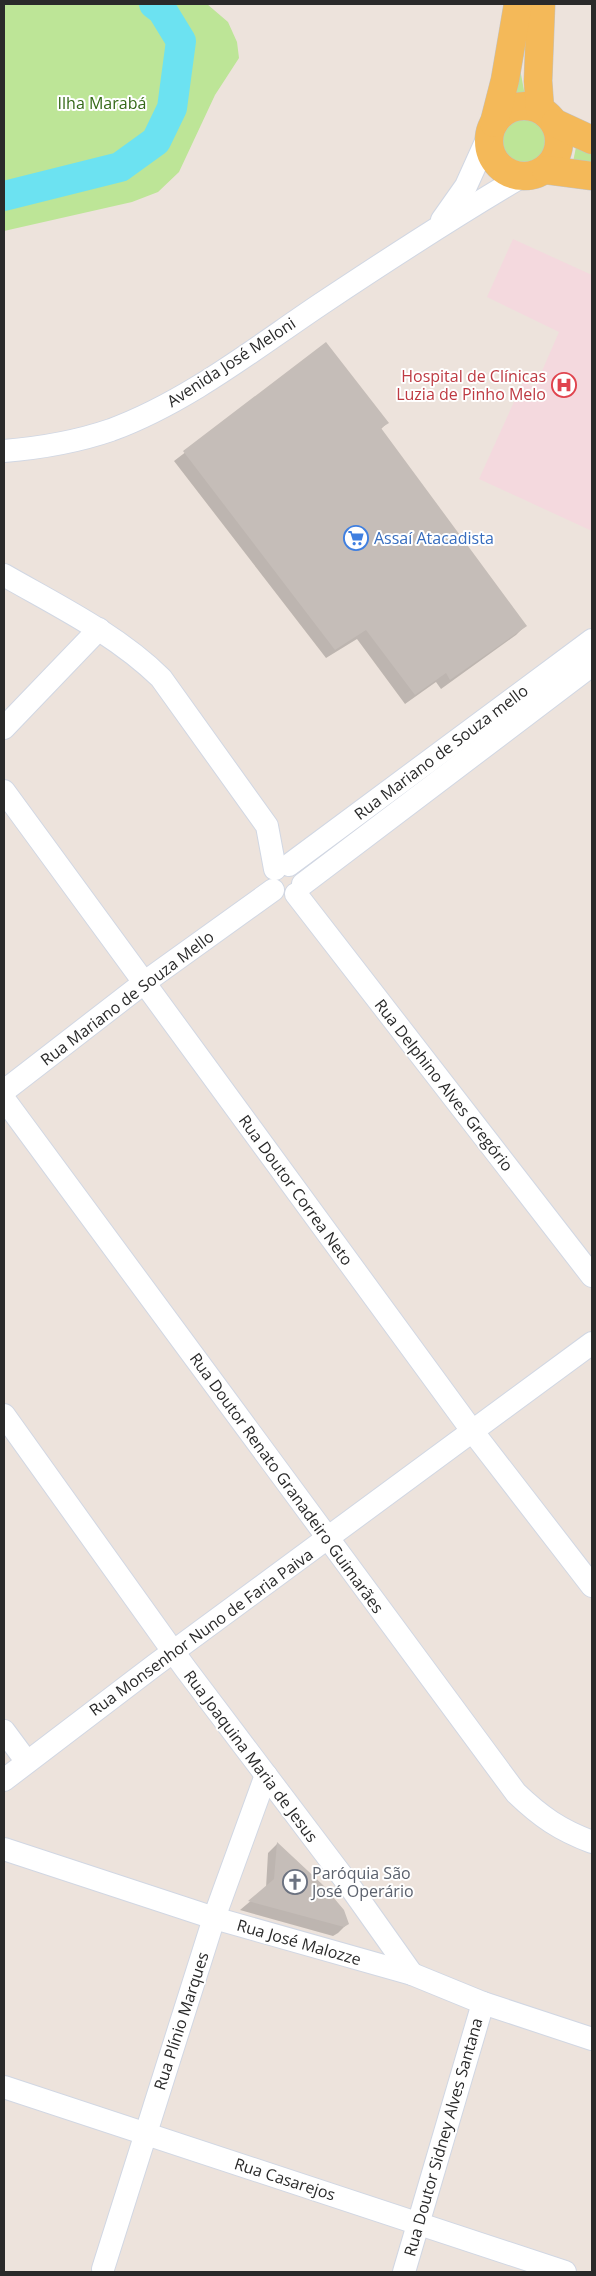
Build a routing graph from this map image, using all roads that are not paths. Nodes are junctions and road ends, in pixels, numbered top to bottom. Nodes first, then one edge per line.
1 (518, 4) edge
2 (541, 4) edge
3 (548, 116) junction
4 (491, 129) junction
5 (592, 140) edge
6 (534, 173) junction
7 (592, 176) edge
8 (438, 225) junction
9 (4, 451) edge
10 (4, 575) edge
11 (99, 629) junction
12 (592, 640) edge
13 (592, 665) edge
14 (4, 728) edge
15 (4, 791) edge
16 (279, 874) junction
17 (299, 889) junction
18 (251, 906) joint
19 (144, 982) junction
20 (4, 1091) edge
21 (4, 1099) edge
22 (592, 1276) edge
23 (592, 1342) edge
24 (4, 1415) edge
25 (473, 1432) junction
26 (327, 1539) junction
27 (592, 1586) edge
28 (174, 1652) junction
29 (4, 1731) edge
30 (27, 1762) junction
31 (266, 1775) junction
32 (4, 1780) edge
33 (592, 1842) edge
34 (4, 1849) edge
35 (214, 1918) junction
36 (412, 1974) junction
37 (483, 2003) junction
38 (592, 2039) edge
39 (4, 2087) edge
40 (145, 2133) junction
41 (418, 2223) junction
42 (100, 2271) edge
43 (404, 2272) edge
44 (565, 2272) edge

1 - 4 main road, Avenida José Meloni
2 - 3 main road
3 - 4 main road
3 - 5 main road
3 - 6 main road
4 - 6 main road
4 - 8 street, Avenida José Meloni
6 - 7 main road
6 - 8 street, Avenida José Meloni
8 - 9 street, Avenida José Meloni
10 - 11 street
11 - 14 street
11 - 16 street
12 - 16 street, Rua Mariano de Souza mello
13 - 17 street, Rua Mariano de Souza mello
15 - 19 street, Rua Doutor Correa Neto
16 - 17 street, Rua Delphino Alves Gregório
16 - 17 street
16 - 18 street, Rua Mariano de Souza mello
17 - 22 street, Rua Delphino Alves Gregório
18 - 19 street, Rua Mariano de Souza Mello
19 - 20 street, Rua Mariano de Souza Mello
19 - 25 street, Rua Doutor Correa Neto
21 - 26 street, Rua Doutor Renato Granadeiro Guimarães
23 - 25 street, Rua Monsenhor Nuno de Faria Paiva
24 - 28 street, Rua Joaquina Maria de Jesus
25 - 26 street, Rua Monsenhor Nuno de Faria Paiva
25 - 27 street, Rua Doutor Correa Neto
26 - 28 street, Rua Monsenhor Nuno de Faria Paiva
26 - 33 street, Rua Doutor Renato Granadeiro Guimarães
28 - 30 street, Rua Monsenhor Nuno de Faria Paiva
28 - 31 street, Rua Joaquina Maria de Jesus
29 - 30 street
30 - 32 street, Rua Monsenhor Nuno de Faria Paiva
31 - 35 street, Rua Plínio Marques
31 - 36 street, Rua Joaquina Maria de Jesus
34 - 35 street, Rua José Malozze
35 - 36 street, Rua José Malozze
35 - 40 street, Rua Plínio Marques
36 - 37 street, Rua José Malozze
37 - 38 street, Rua José Malozze
37 - 41 street, Rua Doutor Sidney Alves Santana
39 - 40 street, Rua Casarejos
40 - 41 street, Rua Casarejos
40 - 42 street, Rua Plínio Marques
41 - 43 street, Rua Doutor Sidney Alves Santana
41 - 44 street, Rua Casarejos

